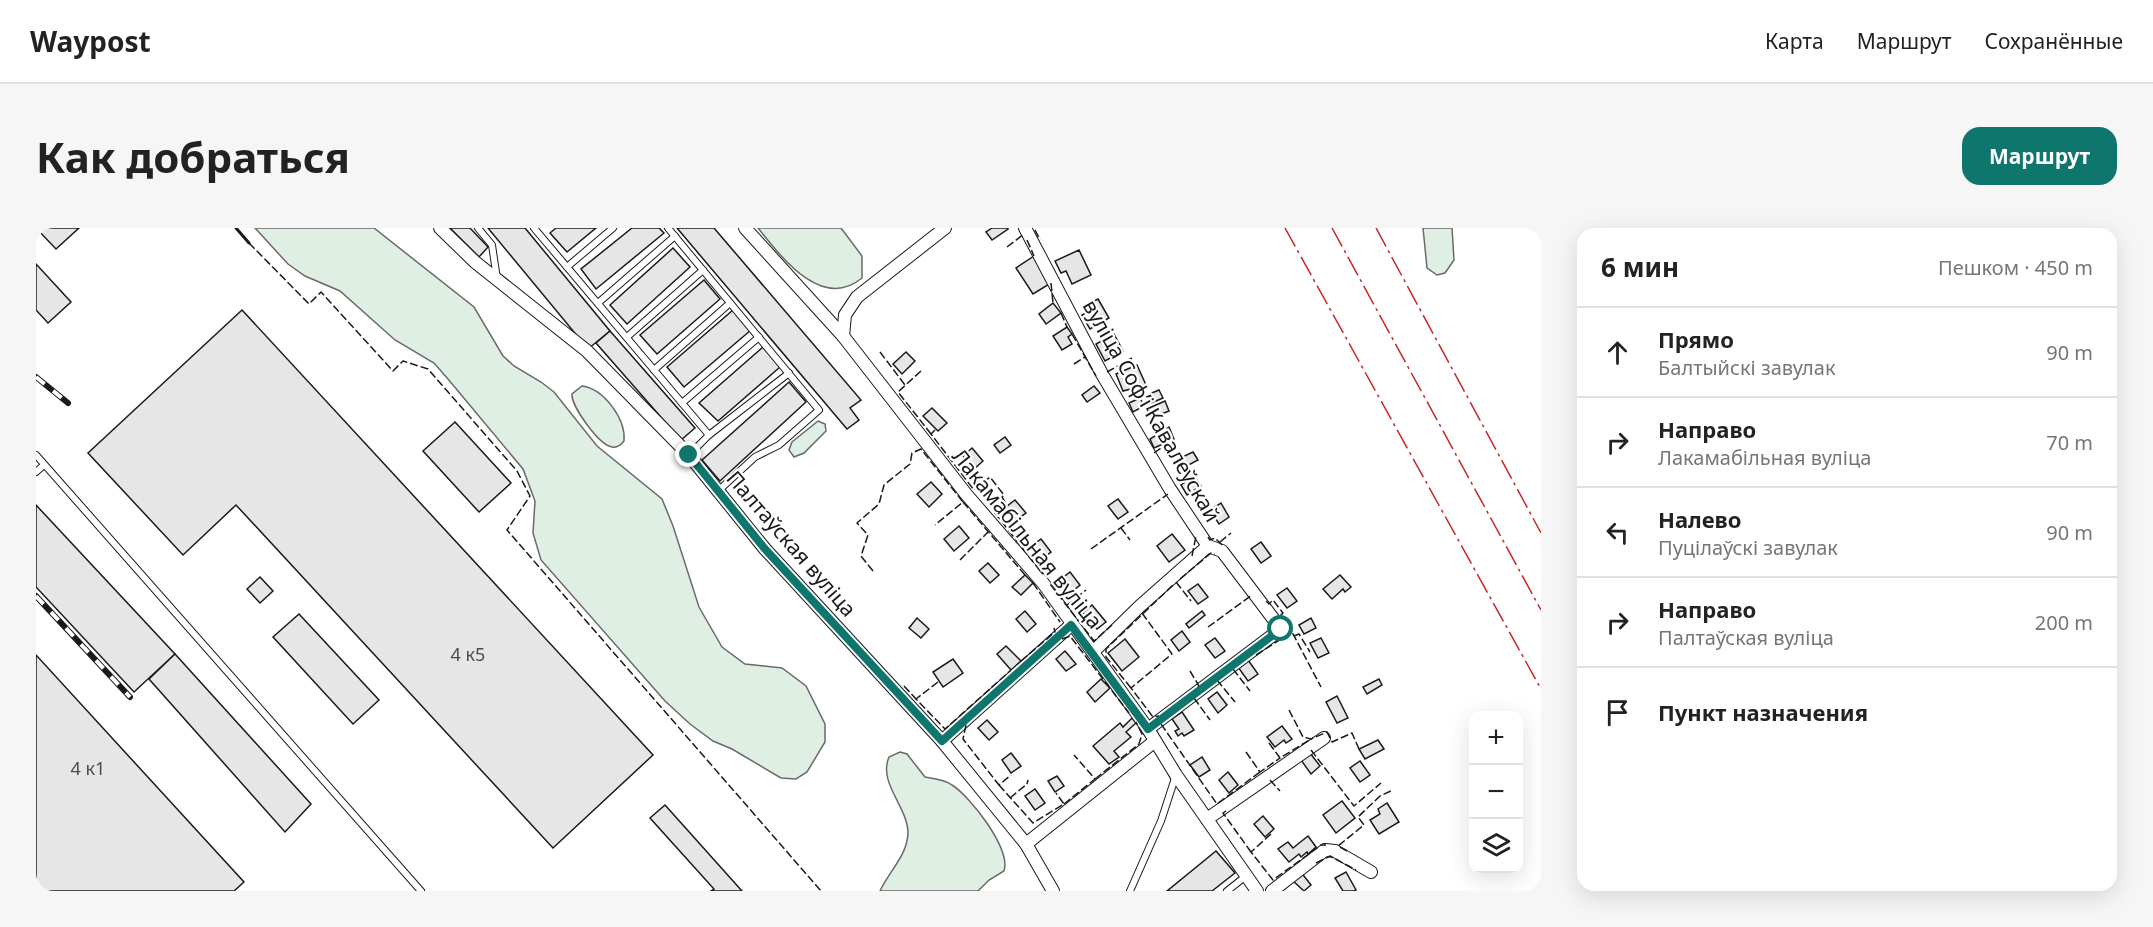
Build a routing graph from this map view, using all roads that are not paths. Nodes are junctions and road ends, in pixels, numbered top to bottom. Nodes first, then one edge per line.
1 (440, 228) edge
2 (478, 228) edge
3 (613, 228) edge
4 (668, 228) edge
5 (745, 228) edge
6 (945, 228) edge
7 (1025, 228) edge
8 (538, 229) edge
9 (675, 236) junction
10 (567, 267) junction
11 (703, 270) junction
12 (498, 280) junction
13 (598, 303) junction
14 (730, 303) junction
15 (843, 336) junction
16 (627, 337) junction
17 (759, 337) junction
18 (654, 370) junction
19 (789, 373) junction
20 (682, 403) junction
21 (709, 435) junction
22 (36, 455) edge
23 (689, 455) junction
24 (44, 465) junction
25 (36, 472) edge
26 (718, 490) junction
27 (1208, 546) junction
28 (1071, 625) junction
29 (1093, 652) junction
30 (1148, 729) junction
31 (1324, 738) dead end
32 (942, 741) junction
33 (1155, 741) junction
34 (1176, 775) junction
35 (1207, 819) junction
36 (1026, 844) junction
37 (1371, 872) dead end
38 (1246, 876) junction
39 (421, 891) edge
40 (1053, 891) edge
41 (1130, 891) edge
42 (1227, 891) edge
43 (1257, 891) edge
44 (1272, 891) edge

1 - 12 street, Палтаўская вуліца
2 - 12 lane
3 - 10 lane
4 - 9 lane
5 - 15 street, Лакамабільная вуліца
6 - 15 street
7 - 27 street, вуліца Софʼі Кавалеўскай
8 - 10 lane
9 - 11 lane
9 - 13 lane
10 - 13 lane
11 - 14 lane
11 - 16 lane
12 - 23 street, Палтаўская вуліца
13 - 16 lane
14 - 17 lane
14 - 18 lane
15 - 28 street, Лакамабільная вуліца
16 - 18 lane
17 - 19 lane
17 - 20 lane
18 - 20 lane
19 - 21 lane
19 - 26 lane
20 - 21 lane
21 - 23 lane
22 - 24 lane
23 - 26 street, Палтаўская вуліца
24 - 25 lane
24 - 39 lane
26 - 32 street, Палтаўская вуліца
27 - 29 street
27 - 30 street, вуліца Софʼі Кавалеўскай
28 - 29 street, Лакамабільная вуліца
28 - 32 street
29 - 30 street, Лакамабільная вуліца
30 - 33 street, Лакамабільная вуліца
31 - 35 street
32 - 36 street, Палтаўская вуліца
33 - 34 street, Лакамабільная вуліца
33 - 36 street
34 - 35 street, Лакамабільная вуліца
34 - 41 lane
35 - 38 street, Лакамабільная вуліца
36 - 40 street, Палтаўская вуліца
37 - 44 street
38 - 42 lane
38 - 43 street, Лакамабільная вуліца

